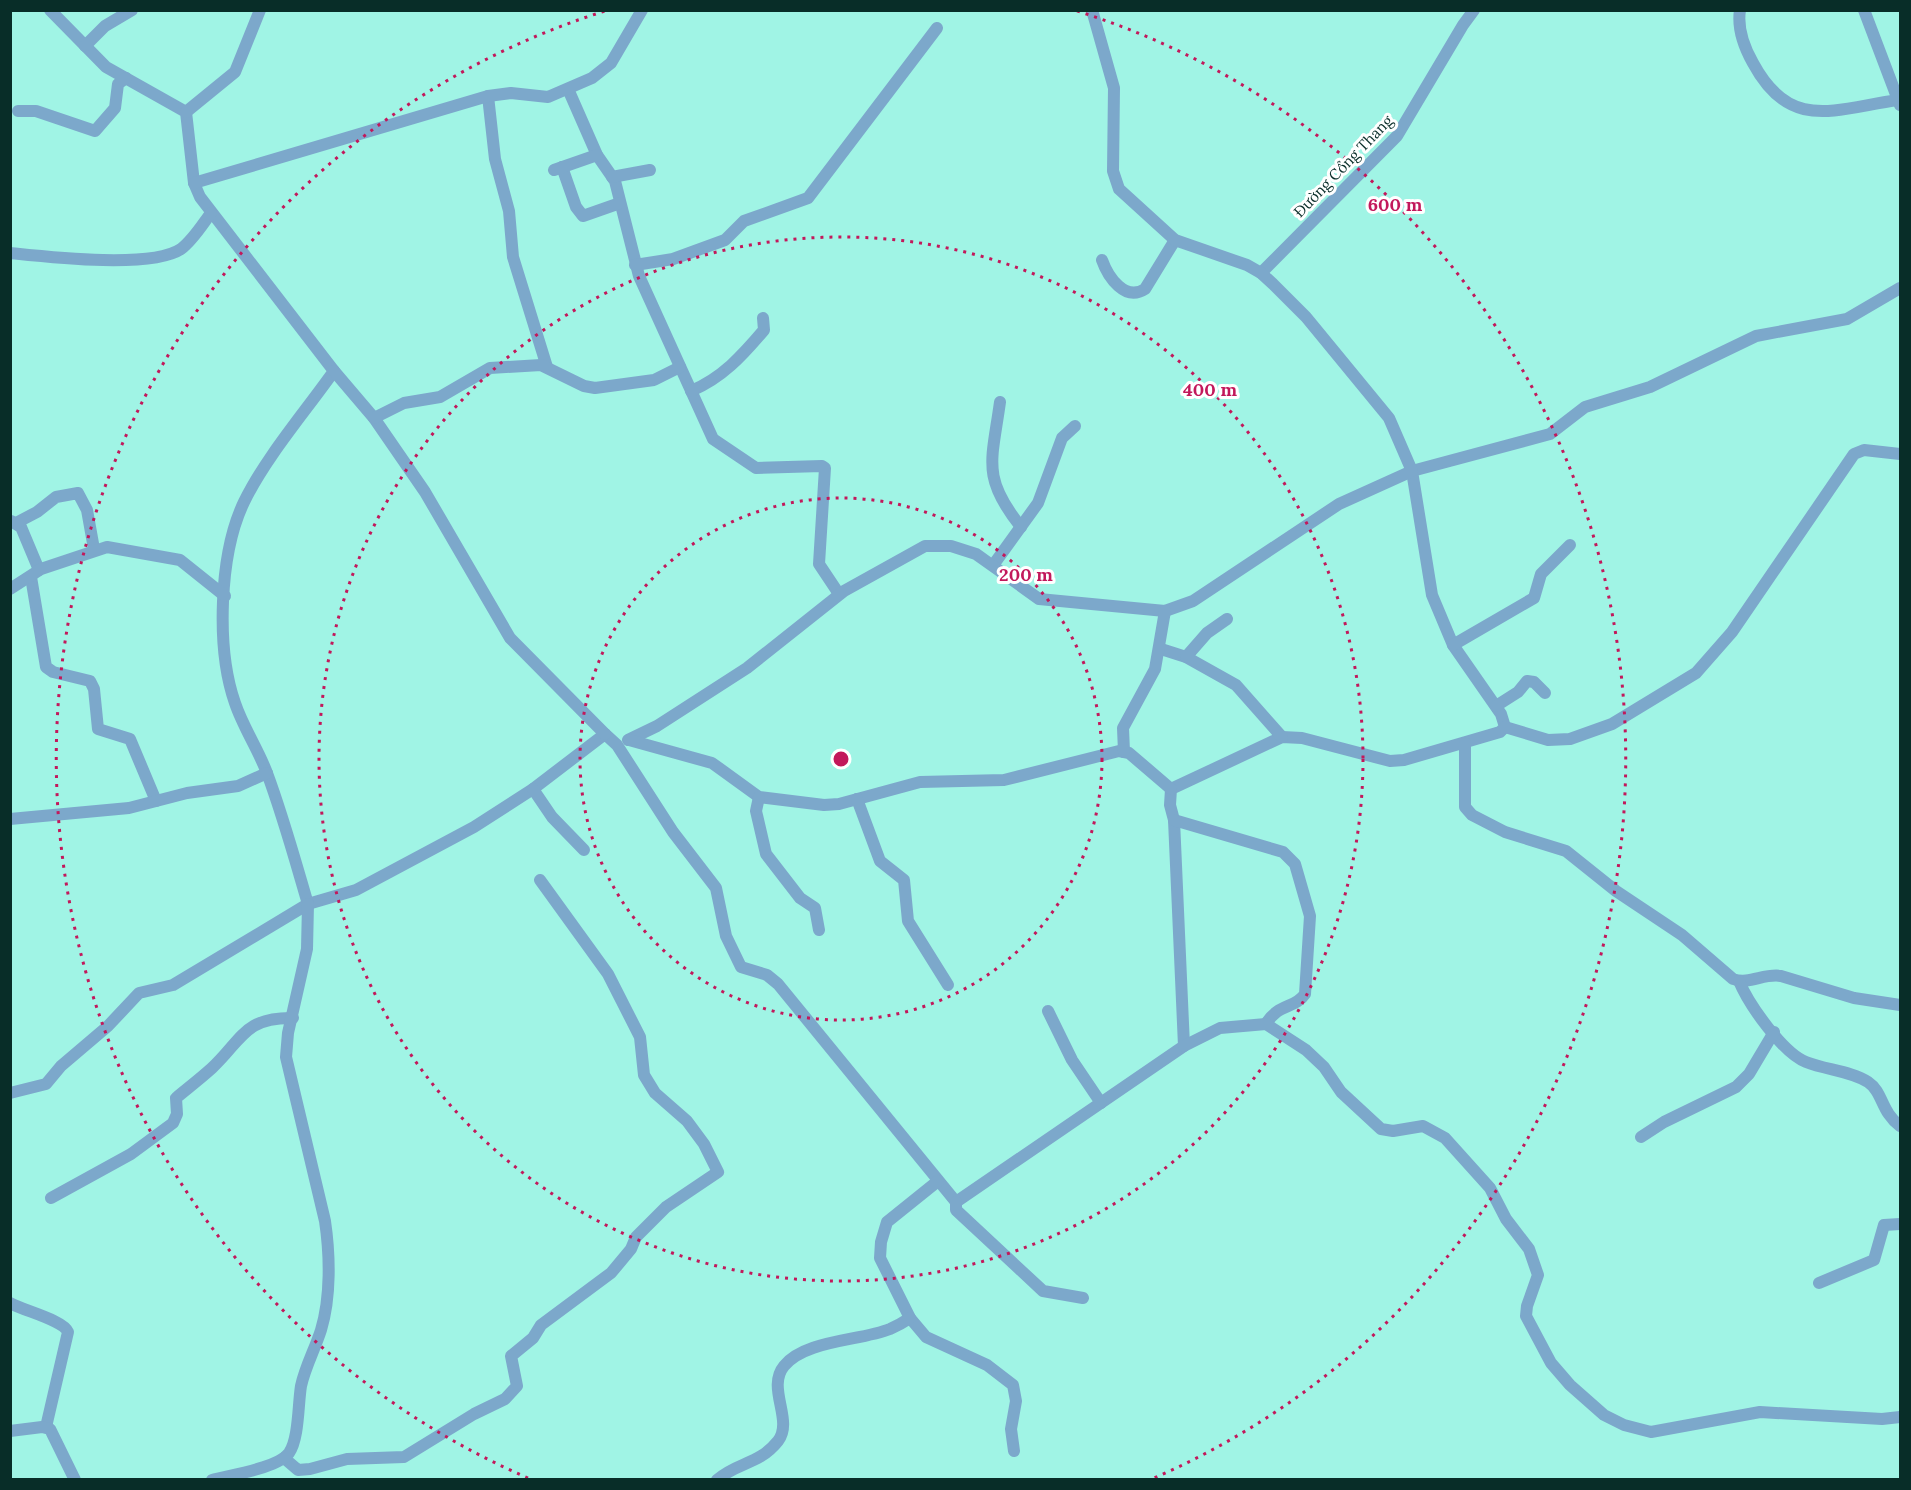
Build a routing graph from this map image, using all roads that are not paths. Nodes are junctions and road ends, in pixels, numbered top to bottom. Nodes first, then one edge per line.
1 (50, 10) edge
2 (132, 10) edge
3 (260, 10) edge
4 (642, 10) edge
5 (1092, 10) edge
6 (1474, 10) edge
7 (1740, 10) edge
8 (1864, 10) edge
9 (937, 28) dead end
10 (85, 46) junction
11 (1895, 74) edge
12 (126, 78) junction
13 (568, 89) junction
14 (488, 96) junction
15 (1899, 102) edge
16 (18, 111) dead end
17 (186, 112) junction
18 (597, 155) junction
19 (650, 170) dead end
20 (612, 177) junction
21 (194, 183) junction
22 (621, 203) junction
23 (211, 213) junction
24 (1175, 240) junction
25 (10, 254) edge
26 (1102, 260) dead end
27 (635, 265) junction
28 (1261, 273) junction
29 (1900, 288) edge
30 (763, 318) dead end
31 (547, 367) junction
32 (680, 367) junction
33 (334, 371) junction
34 (691, 391) junction
35 (1000, 402) dead end
36 (374, 418) junction
37 (1075, 426) dead end
38 (1900, 454) edge
39 (1412, 471) junction
40 (13, 522) edge
41 (1021, 526) junction
42 (1570, 545) dead end
43 (94, 549) junction
44 (994, 564) junction
45 (35, 574) junction
46 (10, 589) edge
47 (839, 594) junction
48 (225, 596) junction
49 (1165, 611) junction
50 (1227, 619) dead end
51 (1454, 645) junction
52 (1161, 649) junction
53 (1186, 657) junction
54 (1545, 693) dead end
55 (1496, 706) junction
56 (1505, 727) junction
57 (605, 734) junction
58 (1282, 737) junction
59 (622, 743) junction
60 (1465, 743) junction
61 (1124, 752) junction
62 (267, 773) junction
63 (533, 789) junction
64 (1171, 789) junction
65 (759, 797) junction
66 (857, 799) junction
67 (156, 801) junction
68 (10, 819) edge
69 (1174, 820) junction
70 (584, 850) dead end
71 (540, 880) dead end
72 (308, 904) junction
73 (819, 930) dead end
74 (1739, 981) junction
75 (948, 985) dead end
76 (1900, 1005) edge
77 (1048, 1011) dead end
78 (293, 1018) junction
79 (1266, 1024) junction
80 (1774, 1032) junction
81 (1184, 1046) junction
82 (10, 1093) edge
83 (1101, 1103) junction
84 (1900, 1126) edge
85 (1641, 1137) dead end
86 (938, 1181) junction
87 (51, 1197) dead end
88 (956, 1202) junction
89 (1900, 1224) edge
90 (1819, 1283) dead end
91 (1083, 1298) dead end
92 (10, 1303) edge
93 (910, 1318) junction
94 (1900, 1417) edge
95 (46, 1427) junction
96 (10, 1431) edge
97 (1014, 1451) dead end
98 (284, 1458) junction
99 (75, 1479) edge
100 (212, 1479) edge
101 (717, 1479) edge

1 - 10 street
2 - 10 street
3 - 17 street
4 - 13 street
5 - 24 street
6 - 28 street, Đường Cổng Thang
7 - 15 street
8 - 11 street
9 - 27 street
10 - 12 street
11 - 15 street
12 - 16 street
12 - 17 street
13 - 14 street
13 - 18 street
14 - 21 street
14 - 31 street
17 - 21 street
18 - 20 street
18 - 22 street
19 - 20 street
20 - 22 street
21 - 23 street
22 - 27 street
23 - 25 street
23 - 33 street
24 - 26 street
24 - 28 street
27 - 32 street
28 - 39 street
29 - 39 street
30 - 34 street
31 - 32 street
31 - 36 street
32 - 34 street
33 - 36 street
33 - 48 street
34 - 47 street
35 - 41 street
36 - 57 street
37 - 41 street
38 - 56 street
39 - 49 street
39 - 51 street
40 - 43 street
40 - 45 street
41 - 44 street
42 - 51 street
43 - 45 street
43 - 48 street
44 - 47 street
44 - 49 street
45 - 46 street
45 - 67 street
47 - 59 street
48 - 62 street
49 - 52 street
50 - 53 street
51 - 55 street
52 - 53 street
52 - 61 street
53 - 58 street
54 - 55 street
55 - 56 street
56 - 60 street
57 - 59 street
57 - 63 street
58 - 60 street
58 - 64 street
59 - 65 street
59 - 86 street
60 - 74 street
61 - 64 street
61 - 66 street
62 - 67 street
62 - 72 street
63 - 70 street
63 - 72 street
64 - 69 street
65 - 66 street
65 - 73 street
66 - 75 street
67 - 68 street
69 - 79 street
69 - 81 street
71 - 98 street
72 - 78 street
72 - 82 street
74 - 76 street
74 - 80 street
77 - 83 street
78 - 87 street
78 - 98 street
79 - 81 street
79 - 94 street
80 - 84 street
80 - 85 street
81 - 83 street
83 - 88 street
86 - 88 street
86 - 93 street
88 - 91 street
89 - 90 street
92 - 95 street
93 - 97 street
93 - 101 street
95 - 96 street
95 - 99 street
98 - 100 street

